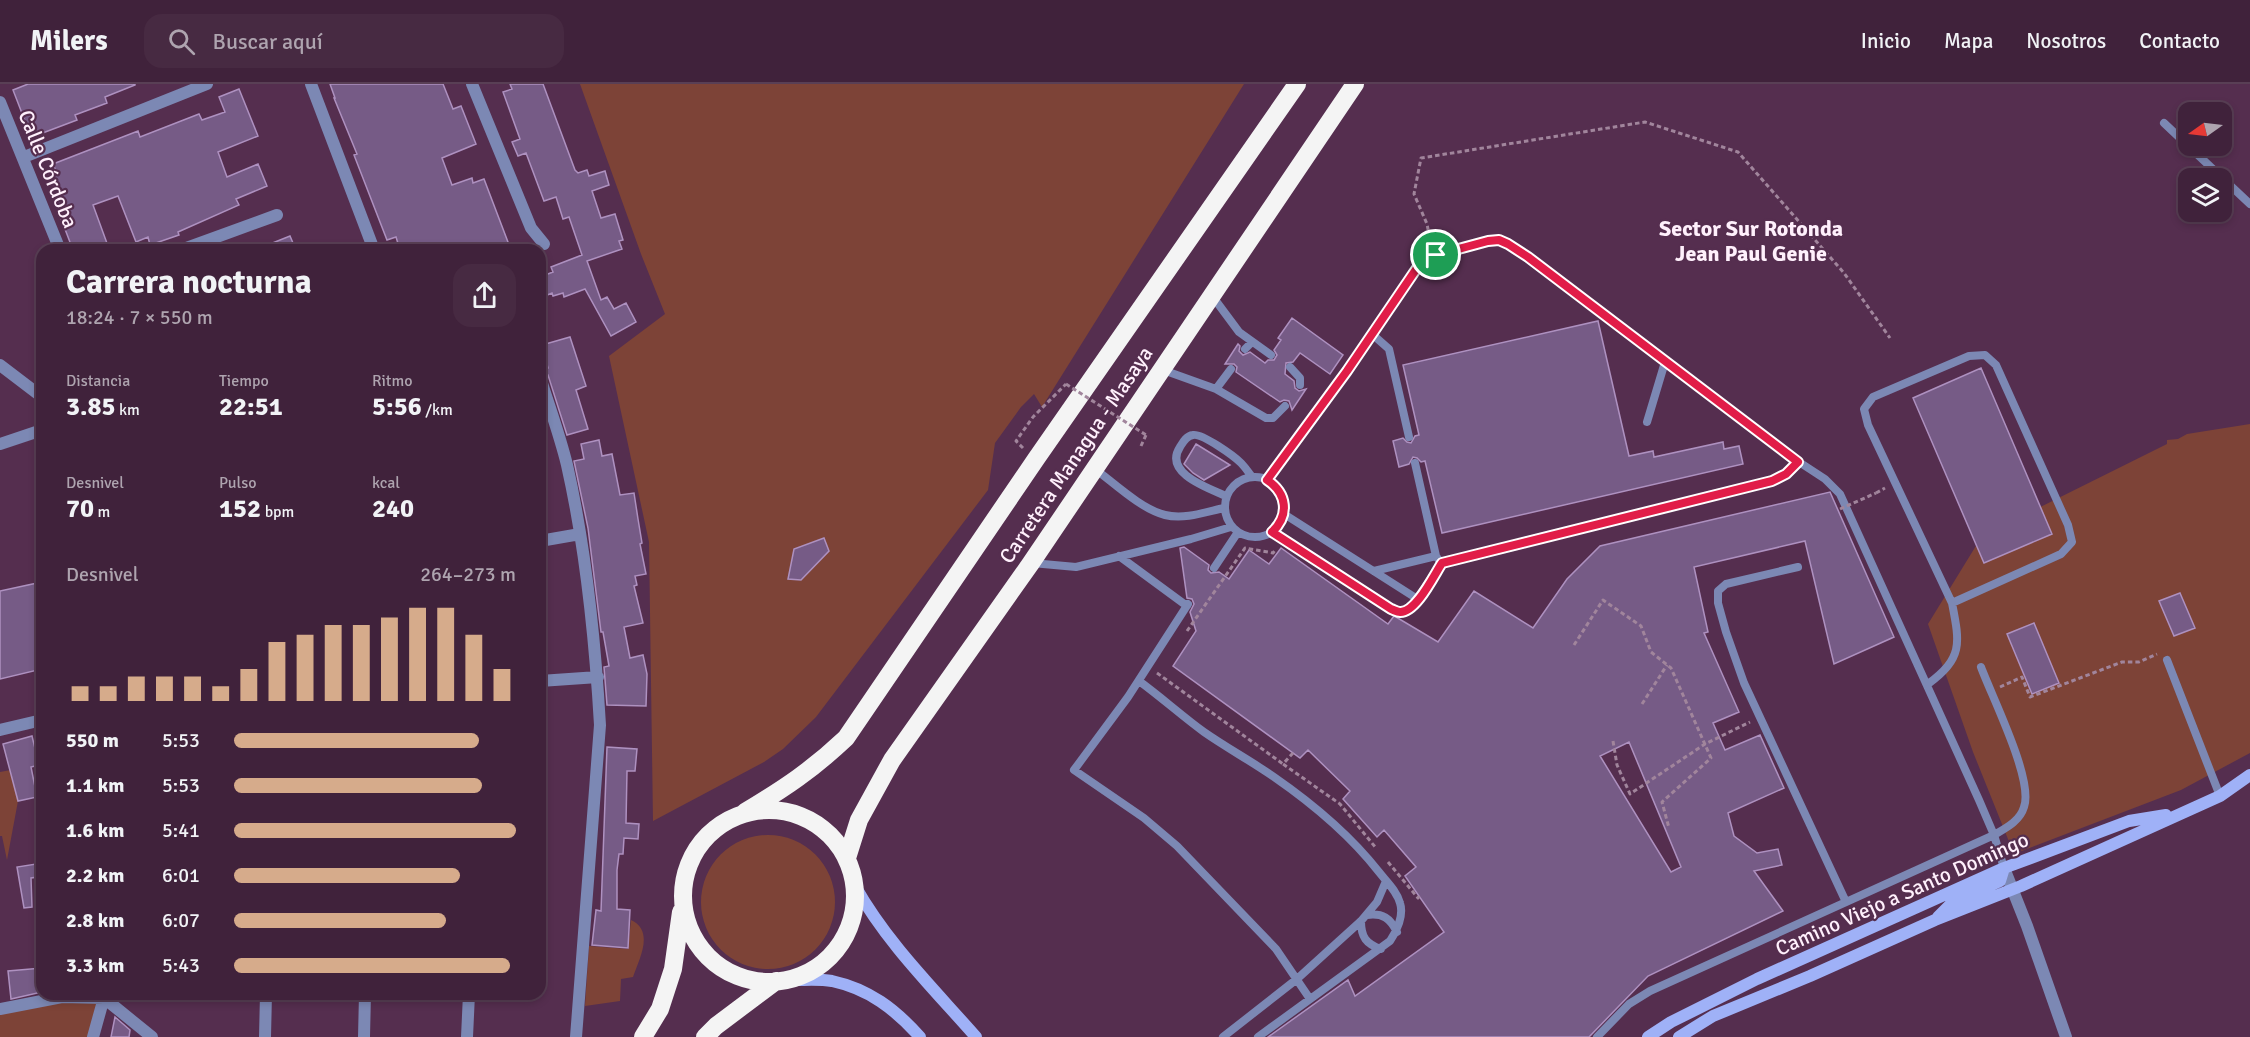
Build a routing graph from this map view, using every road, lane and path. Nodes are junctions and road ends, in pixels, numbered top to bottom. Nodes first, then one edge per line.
1 (207, 84) edge
2 (311, 84) edge
3 (472, 84) edge
4 (1297, 84) edge
5 (1355, 84) edge
6 (0, 102) edge
7 (2164, 123) dead end
8 (24, 157) junction
9 (2250, 204) edge
10 (277, 215) dead end
11 (58, 244) edge
12 (198, 244) edge
13 (372, 244) edge
14 (544, 244) dead end
15 (1436, 255) junction
16 (1212, 296) junction
17 (1372, 334) junction
18 (1890, 338) dead end
19 (1252, 342) junction
20 (1245, 349) dead end
21 (1271, 355) dead end
22 (1665, 362) junction
23 (0, 365) edge
24 (1290, 367) dead end
25 (1161, 369) junction
26 (1231, 369) dead end
27 (1300, 385) dead end
28 (1216, 389) junction
29 (36, 392) edge
30 (546, 396) edge
31 (1285, 406) dead end
32 (1647, 422) dead end
33 (36, 432) edge
34 (1409, 437) dead end
35 (0, 444) edge
36 (1141, 446) dead end
37 (1036, 459) junction
38 (1798, 462) junction
39 (1415, 463) dead end
40 (1095, 469) junction
41 (1252, 477) junction
42 (1267, 480) junction
43 (1876, 493) dead end
44 (1226, 496) junction
45 (1224, 508) junction
46 (1840, 509) dead end
47 (1284, 514) junction
48 (1234, 529) junction
49 (1272, 532) junction
50 (580, 534) junction
51 (546, 540) edge
52 (1281, 544) dead end
53 (1119, 556) junction
54 (1436, 556) junction
55 (1031, 563) junction
56 (1442, 563) junction
57 (1798, 567) dead end
58 (1214, 568) dead end
59 (1374, 571) junction
60 (1419, 600) junction
61 (1952, 603) junction
62 (1204, 606) junction
63 (1211, 610) dead end
64 (1185, 633) dead end
65 (1574, 645) dead end
66 (2167, 660) joint
67 (1667, 665) junction
68 (1161, 666) dead end
69 (1981, 667) dead end
70 (598, 677) junction
71 (546, 681) edge
72 (1139, 681) junction
73 (1928, 684) junction
74 (2003, 686) dead end
75 (1642, 704) dead end
76 (1760, 718) junction
77 (36, 721) edge
78 (0, 730) edge
79 (1613, 741) dead end
80 (1705, 744) junction
81 (1283, 764) dead end
82 (2250, 775) edge
83 (2220, 796) junction
84 (745, 812) junction
85 (2182, 813) junction
86 (1669, 828) dead end
87 (1994, 835) junction
88 (847, 858) junction
89 (2004, 868) junction
90 (1386, 881) junction
91 (855, 886) junction
92 (2012, 889) junction
93 (682, 901) junction
94 (1846, 902) junction
95 (1364, 918) junction
96 (1935, 920) junction
97 (1396, 932) junction
98 (1381, 949) junction
99 (1297, 979) junction
100 (795, 980) junction
101 (776, 981) junction
102 (1310, 999) junction
103 (46, 1000) edge
104 (103, 1000) edge
105 (109, 1000) edge
106 (266, 1000) edge
107 (365, 1000) edge
108 (469, 1000) edge
109 (0, 1009) edge
110 (93, 1037) edge
111 (152, 1037) edge
112 (265, 1037) edge
113 (364, 1037) edge
114 (467, 1037) edge
115 (576, 1037) edge
116 (643, 1037) edge
117 (705, 1037) edge
118 (920, 1037) edge
119 (976, 1037) edge
120 (1222, 1037) edge
121 (1258, 1037) edge
122 (1597, 1037) edge
123 (1648, 1037) edge
124 (1680, 1037) edge
125 (2066, 1037) edge

1 - 8 street
2 - 13 street
3 - 14 street
4 - 37 highway, Carretera Managua - Masaya
5 - 16 highway, Carretera Managua - Masaya
6 - 8 street, Calle Córdoba
7 - 9 lane
8 - 11 street, Calle Córdoba
10 - 12 street
15 - 17 lane
15 - 18 path
15 - 22 lane
16 - 19 lane
16 - 25 highway, Carretera Managua - Masaya
17 - 34 lane
17 - 42 lane
19 - 20 lane
19 - 21 lane
22 - 32 lane
22 - 38 lane
23 - 29 street
24 - 27 lane
25 - 28 lane
25 - 40 highway, Carretera Managua - Masaya
26 - 28 lane
28 - 31 lane
30 - 50 street
33 - 35 street
36 - 37 path, bridge
37 - 84 highway, Carretera Managua - Masaya
38 - 56 lane
38 - 73 lane
39 - 54 lane
40 - 45 lane
40 - 55 highway, Carretera Managua - Masaya
41 - 42 lane
41 - 44 lane
41 - 44 lane
42 - 47 lane
43 - 46 path, bridge
44 - 45 lane
45 - 48 lane
47 - 49 lane
47 - 59 lane
48 - 49 lane
48 - 53 lane
48 - 58 lane
49 - 60 lane
50 - 51 street
50 - 70 street
52 - 62 path
53 - 55 lane
53 - 72 lane
54 - 56 lane
54 - 59 lane
55 - 88 highway, Carretera Managua - Masaya
56 - 60 lane
57 - 76 lane
59 - 60 lane
61 - 61 lane
61 - 73 lane
62 - 63 path
62 - 64 path
65 - 67 path
66 - 74 path
66 - 83 lane
67 - 75 path
67 - 80 path
68 - 81 path
69 - 87 lane
70 - 71 street
70 - 115 street
72 - 90 lane
72 - 99 lane
73 - 87 lane
76 - 80 path
76 - 94 lane
77 - 78 street
79 - 80 path
80 - 86 path
82 - 83 street, Camino Viejo a Santo Domingo
83 - 85 street, Camino Viejo a Santo Domingo
84 - 88 highway
84 - 93 highway
85 - 89 street, Camino Viejo a Santo Domingo
85 - 92 street, Camino Viejo a Santo Domingo
87 - 89 lane
87 - 94 lane
88 - 91 highway
89 - 92 street
89 - 96 street
89 - 123 street, Camino Viejo a Santo Domingo
90 - 95 lane
90 - 97 lane
91 - 100 highway
91 - 119 street
92 - 96 street, Camino Viejo a Santo Domingo
92 - 125 street
93 - 101 highway
93 - 116 highway
94 - 122 lane
95 - 97 lane
95 - 98 lane
95 - 99 lane
96 - 124 street, Camino Viejo a Santo Domingo
97 - 98 lane
98 - 102 lane
99 - 102 lane
99 - 120 lane
100 - 101 highway
100 - 118 street
101 - 117 highway
102 - 121 lane
103 - 109 street
104 - 110 street
105 - 111 street
106 - 112 street
107 - 113 street
108 - 114 street

